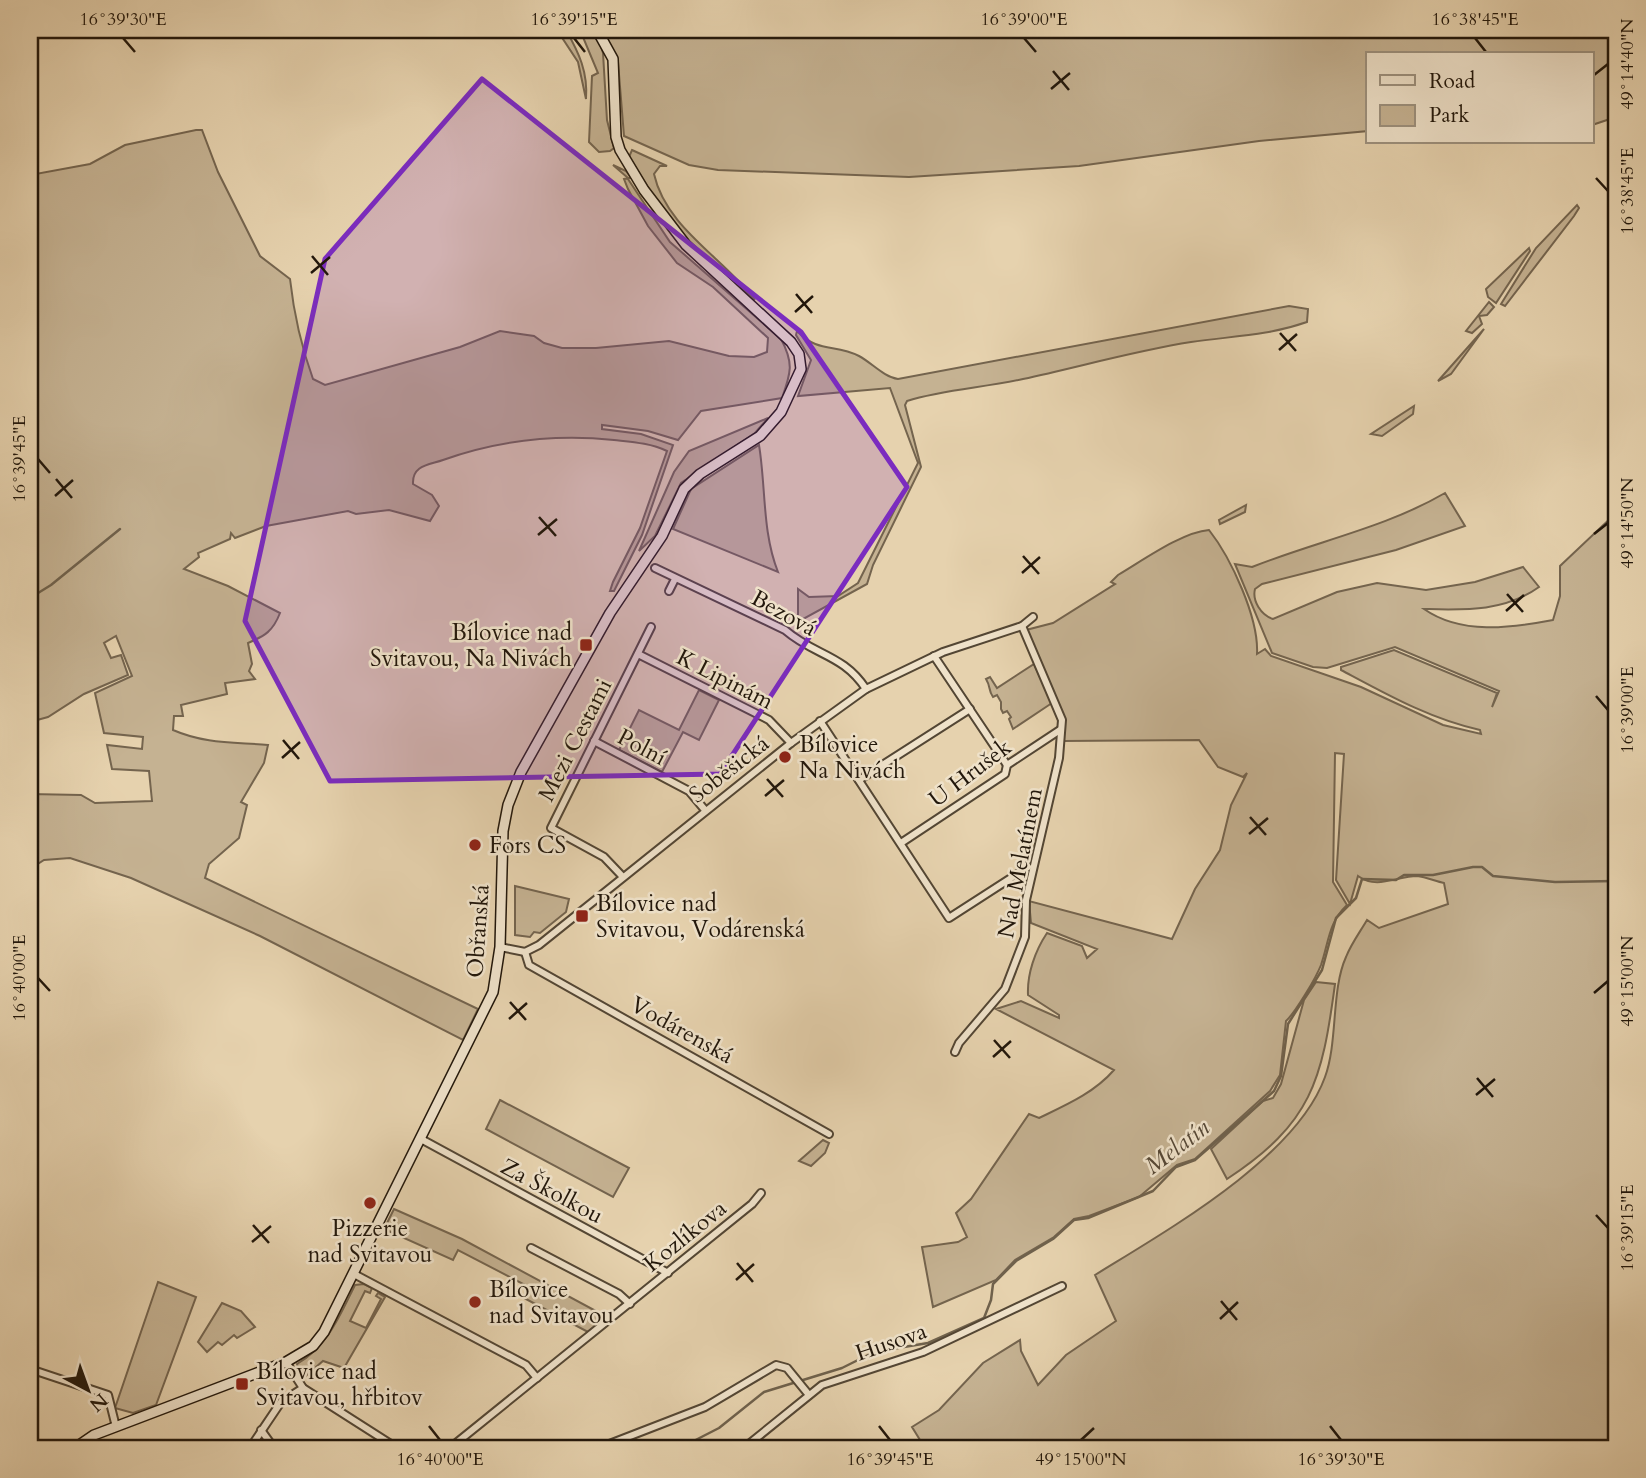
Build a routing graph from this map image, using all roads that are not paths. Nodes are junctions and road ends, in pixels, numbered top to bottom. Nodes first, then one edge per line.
1 (597, 30) edge
2 (654, 568) dead end
3 (675, 579) junction
4 (669, 591) dead end
5 (1033, 617) dead end
6 (651, 626) dead end
7 (1021, 626) junction
8 (638, 654) junction
9 (934, 656) junction
10 (866, 689) junction
11 (970, 709) junction
12 (820, 721) junction
13 (1060, 730) junction
14 (594, 741) junction
15 (791, 743) junction
16 (1007, 765) junction
17 (859, 780) junction
18 (705, 810) junction
19 (901, 843) junction
20 (1028, 867) dead end
21 (1019, 872) junction
22 (623, 877) junction
23 (1025, 880) dead end
24 (500, 947) junction
25 (525, 952) junction
26 (955, 1052) dead end
27 (829, 1134) dead end
28 (421, 1139) junction
29 (761, 1193) dead end
30 (531, 1248) dead end
31 (668, 1273) junction
32 (354, 1274) junction
33 (1062, 1286) dead end
34 (630, 1304) junction
35 (286, 1362) junction
36 (30, 1369) edge
37 (537, 1378) junction
38 (303, 1388) junction
39 (809, 1395) junction
40 (116, 1427) junction
41 (261, 1430) junction
42 (75, 1448) edge
43 (250, 1448) edge
44 (274, 1448) edge
45 (397, 1448) edge
46 (450, 1448) edge
47 (598, 1448) edge
48 (744, 1448) edge

1 - 24 main road, Obřanská
2 - 3 street, Bezová
3 - 4 street
3 - 10 street, Bezová
5 - 7 street, Soběšická
6 - 8 street, Mezi Cestami
7 - 9 street, Soběšická
7 - 13 street, Nad Melatínem
8 - 14 street, Mezi Cestami
8 - 15 street, K Lipinám
9 - 10 street, Soběšická
9 - 11 street
10 - 12 street, Soběšická
11 - 16 street
11 - 17 street
12 - 15 street, Soběšická
12 - 17 street
13 - 16 street, U Hrušek
13 - 26 street, Nad Melatínem
14 - 18 street, Polní
14 - 22 street, Mezi Cestami
15 - 18 street, Soběšická
16 - 19 street, U Hrušek
17 - 19 street
18 - 22 street, Soběšická
19 - 21 street
20 - 21 street
21 - 23 street
22 - 25 street, Soběšická
24 - 25 street
24 - 28 main road, Obřanská
25 - 27 street, Vodárenská
28 - 31 street, Za Školkou
28 - 32 main road, Obřanská
29 - 31 street, Kozlíkova
30 - 34 street
31 - 34 street, Kozlíkova
32 - 35 main road, Obřanská
32 - 37 street
33 - 39 street, Husova
34 - 37 street, Kozlíkova
35 - 38 street
35 - 40 main road, Obřanská
36 - 40 street
37 - 46 street, Kozlíkova
38 - 41 street
38 - 45 street
39 - 47 street
39 - 48 street, Husova
40 - 42 main road, Obřanská
41 - 43 street
41 - 44 street

